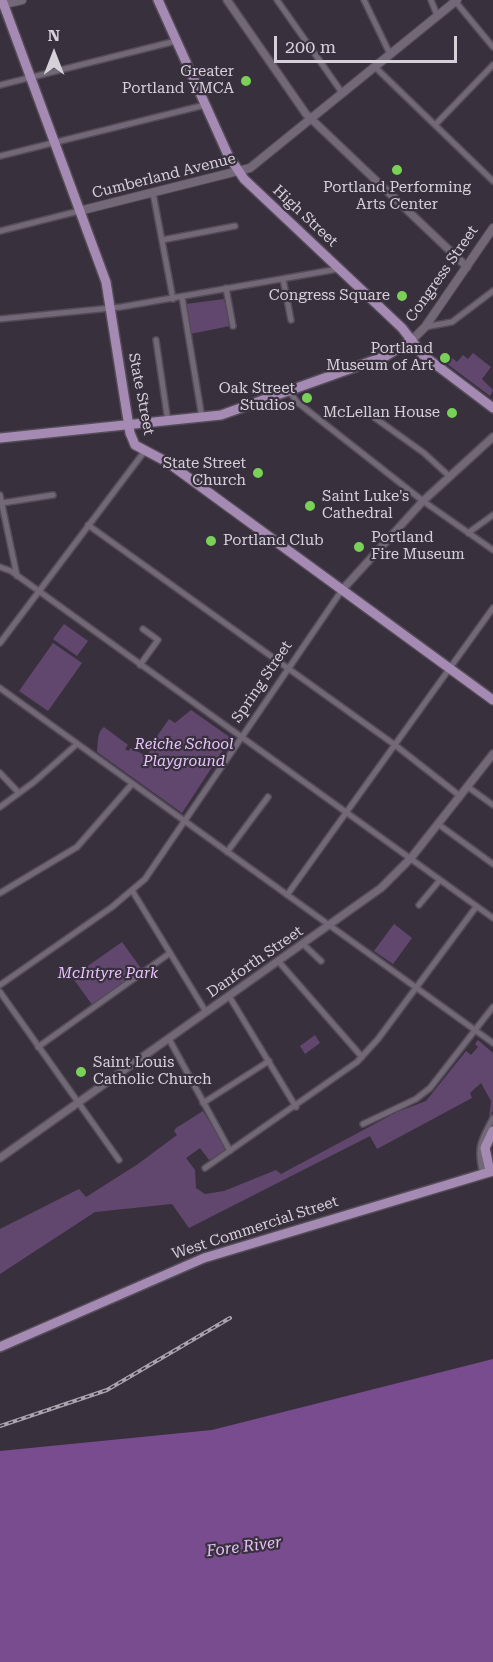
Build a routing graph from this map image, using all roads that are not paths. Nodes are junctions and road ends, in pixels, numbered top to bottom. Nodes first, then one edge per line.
1 (22, 0) edge
2 (158, 0) edge
3 (227, 0) edge
4 (277, 0) edge
5 (364, 0) edge
6 (431, 0) edge
7 (456, 1) edge
8 (2, 3) edge
9 (437, 15) junction
10 (176, 41) junction
11 (493, 47) edge
12 (390, 54) junction
13 (493, 65) edge
14 (375, 68) junction
15 (31, 78) junction
16 (0, 85) edge
17 (343, 94) junction
18 (205, 105) junction
19 (311, 120) junction
20 (435, 125) junction
21 (54, 143) junction
22 (0, 156) edge
23 (238, 172) junction
24 (493, 181) edge
25 (153, 193) junction
26 (79, 211) junction
27 (235, 226) dead end
28 (493, 228) edge
29 (0, 231) edge
30 (162, 240) junction
31 (467, 267) junction
32 (340, 268) junction
33 (283, 279) junction
34 (226, 288) junction
35 (493, 291) edge
36 (182, 297) junction
37 (173, 299) junction
38 (111, 309) junction
39 (0, 319) edge
40 (291, 320) dead end
41 (233, 326) dead end
42 (425, 327) junction
43 (156, 340) dead end
44 (412, 340) junction
45 (289, 391) junction
46 (493, 408) edge
47 (202, 418) junction
48 (375, 418) dead end
49 (168, 422) junction
50 (129, 426) junction
51 (493, 437) edge
52 (0, 438) edge
53 (144, 452) junction
54 (449, 476) junction
55 (0, 495) edge
56 (53, 495) dead end
57 (423, 501) junction
58 (2, 503) junction
59 (493, 514) edge
60 (88, 525) junction
61 (468, 533) junction
62 (493, 550) edge
63 (0, 567) edge
64 (17, 576) junction
65 (342, 590) junction
66 (39, 592) junction
67 (493, 608) edge
68 (143, 629) dead end
69 (0, 643) edge
70 (140, 665) junction
71 (450, 668) junction
72 (288, 669) junction
73 (0, 688) edge
74 (493, 700) edge
75 (242, 736) junction
76 (77, 744) junction
77 (395, 745) junction
78 (493, 754) edge
79 (0, 773) edge
80 (132, 784) junction
81 (468, 787) junction
82 (19, 793) junction
83 (460, 796) junction
84 (268, 797) dead end
85 (493, 805) edge
86 (0, 807) edge
87 (347, 813) junction
88 (184, 821) junction
89 (438, 824) junction
90 (227, 852) junction
91 (411, 858) junction
92 (493, 864) edge
93 (440, 880) junction
94 (133, 892) junction
95 (0, 893) edge
96 (288, 895) junction
97 (420, 905) dead end
98 (476, 907) junction
99 (493, 918) edge
100 (331, 926) junction
101 (303, 944) junction
102 (170, 953) junction
103 (321, 961) dead end
104 (279, 962) junction
105 (0, 985) edge
106 (416, 988) junction
107 (0, 992) edge
108 (229, 996) junction
109 (493, 1007) edge
110 (206, 1012) junction
111 (476, 1031) junction
112 (169, 1039) junction
113 (493, 1043) edge
114 (38, 1047) junction
115 (362, 1057) junction
116 (269, 1061) junction
117 (79, 1103) junction
118 (203, 1103) junction
119 (296, 1107) junction
120 (493, 1118) edge
121 (363, 1124) dead end
122 (493, 1131) edge
123 (230, 1151) junction
124 (0, 1158) edge
125 (119, 1160) dead end
126 (205, 1168) dead end
127 (489, 1172) edge
128 (0, 1347) edge

1 - 8 main road
2 - 10 main road, High Street
3 - 19 street
4 - 17 street
5 - 12 street
6 - 9 street
7 - 9 main road, Cumberland Avenue
7 - 11 street
8 - 15 main road, State Street
9 - 12 main road, Cumberland Avenue
10 - 15 street
10 - 18 main road, High Street
12 - 14 main road, Cumberland Avenue
13 - 20 street
14 - 17 main road, Cumberland Avenue
14 - 20 street
15 - 16 street
15 - 21 main road, State Street
17 - 19 main road, Cumberland Avenue
18 - 21 street
18 - 23 main road, High Street
19 - 23 main road, Cumberland Avenue
19 - 31 street
20 - 24 street
21 - 22 street
21 - 26 main road, State Street
23 - 25 main road, Cumberland Avenue
23 - 32 main road, High Street
25 - 26 main road, Cumberland Avenue
25 - 30 street
26 - 29 street, Cumberland Avenue
26 - 38 main road, State Street
27 - 30 street
28 - 31 main road, Congress Street
30 - 37 street
31 - 42 main road, Congress Street
32 - 33 street
32 - 44 main road, High Street
33 - 34 street
33 - 40 street
34 - 36 street
34 - 41 street
35 - 42 street
36 - 37 street
36 - 47 street
37 - 38 street
38 - 39 street
38 - 50 main road, State Street
42 - 44 main road, Congress Street
43 - 49 street
44 - 45 main road, Congress Street
44 - 46 main road, High Street
45 - 47 main road, Congress Street
45 - 57 street
47 - 49 main road, Congress Street
48 - 54 street
49 - 50 main road, Congress Street
50 - 52 main road, Congress Street
50 - 53 main road, State Street
51 - 54 street, Spring Street
53 - 60 street
53 - 65 main road, State Street
54 - 57 street, Spring Street
55 - 58 street
56 - 58 street
57 - 61 street
57 - 65 street, Spring Street
58 - 64 street
59 - 61 street
60 - 66 street
60 - 72 street
61 - 62 street
63 - 64 street
64 - 66 street
65 - 71 main road, State Street
65 - 72 street, Spring Street
66 - 69 street
66 - 70 street
67 - 71 street
68 - 70 street
70 - 75 street
71 - 74 main road, State Street
71 - 77 street
72 - 75 street, Spring Street
72 - 77 street
73 - 76 street
75 - 87 street
75 - 88 street, Spring Street
76 - 80 street
76 - 82 street
77 - 83 street
77 - 87 street
78 - 81 street, Danforth Street
79 - 82 street
80 - 88 street
80 - 95 street
81 - 83 street, Danforth Street
81 - 85 street
82 - 86 street
83 - 89 street, Danforth Street
84 - 90 street
87 - 91 street
87 - 96 street
88 - 90 street
88 - 94 street, Spring Street
89 - 91 street, Danforth Street
89 - 92 street
90 - 96 street
91 - 93 street
91 - 100 street, Danforth Street
93 - 97 street
93 - 98 street
94 - 102 street
94 - 105 street, Spring Street
96 - 100 street
98 - 99 street
98 - 106 street
100 - 101 street, Danforth Street
100 - 106 street
101 - 103 street
101 - 104 street, Danforth Street
102 - 110 street
102 - 114 street
104 - 108 street, Danforth Street
104 - 115 street
106 - 111 street
106 - 115 street
107 - 114 street
108 - 110 street, Danforth Street
108 - 116 street
109 - 111 street
110 - 112 street, Danforth Street
111 - 113 street
111 - 121 street
112 - 117 street, Danforth Street
112 - 118 street
114 - 117 street
115 - 119 street
116 - 118 street
116 - 119 street
117 - 124 street, Danforth Street
117 - 125 street
118 - 123 street
119 - 123 street
120 - 127 street
122 - 127 main road
123 - 126 street
127 - 128 main road, West Commercial Street

